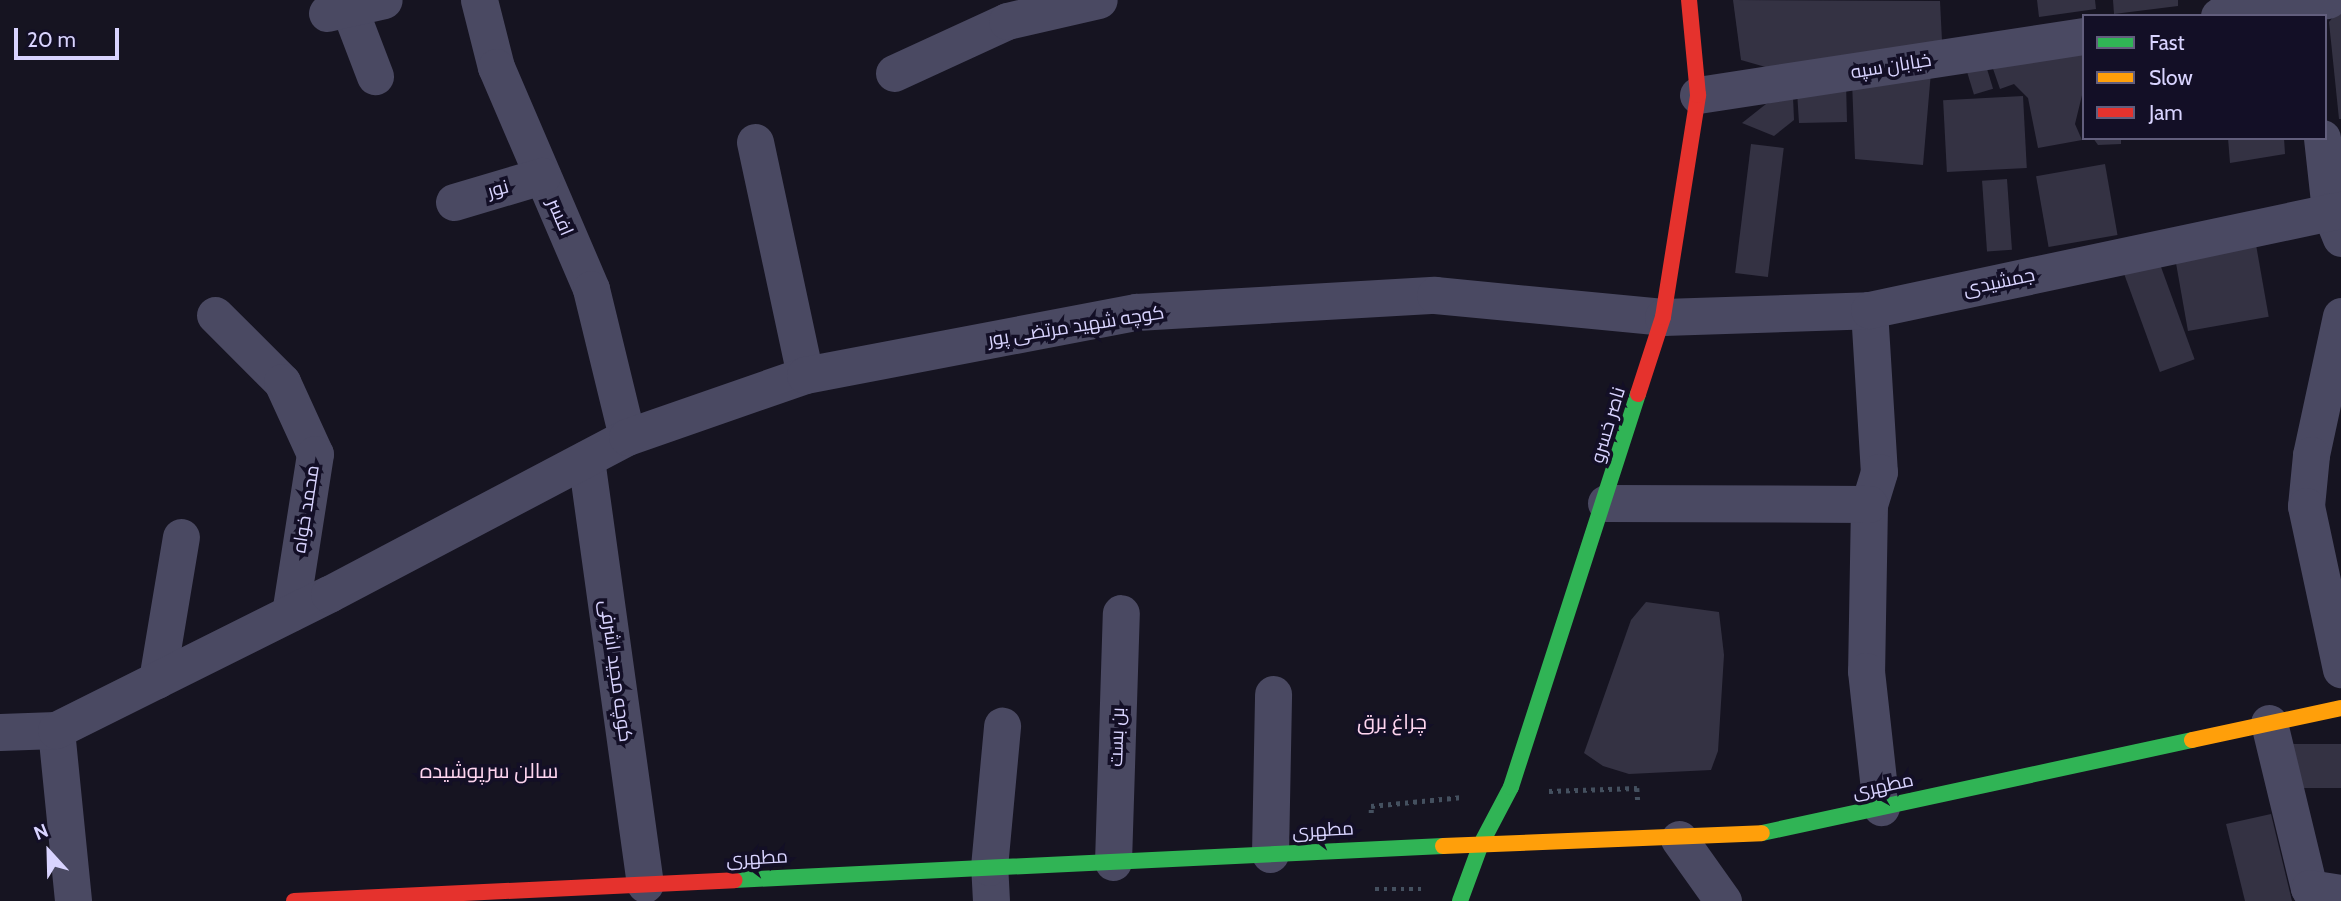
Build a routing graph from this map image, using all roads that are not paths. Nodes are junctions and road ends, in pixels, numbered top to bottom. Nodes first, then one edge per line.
1 (384, 0) edge
2 (479, 0) edge
3 (1099, 0) edge
4 (1689, 0) edge
5 (2328, 0) edge
6 (2293, 7) edge
7 (2235, 14) edge
8 (2082, 36) edge
9 (894, 73) dead end
10 (375, 76) dead end
11 (1698, 95) junction
12 (2322, 140) edge
13 (755, 142) dead end
14 (542, 176) junction
15 (454, 202) dead end
16 (2337, 220) edge
17 (1869, 310) junction
18 (215, 314) dead end
19 (2341, 316) edge
20 (1663, 317) junction
21 (805, 375) junction
22 (627, 437) junction
23 (586, 459) junction
24 (1606, 503) junction
25 (1869, 504) junction
26 (181, 537) dead end
27 (290, 613) junction
28 (1121, 613) dead end
29 (2341, 669) edge
30 (157, 680) junction
31 (1273, 694) dead end
32 (2341, 708) edge
33 (2269, 723) junction
34 (1002, 726) dead end
35 (56, 730) junction
36 (0, 732) edge
37 (1881, 807) junction
38 (1679, 839) junction
39 (1481, 844) junction
40 (1270, 854) junction
41 (1113, 862) junction
42 (645, 884) junction
43 (990, 884) edge
44 (2341, 893) edge
45 (439, 897) edge
46 (73, 901) edge
47 (294, 901) edge
48 (1460, 901) edge
49 (1723, 901) edge

1 - 10 street
2 - 14 street, افسر
3 - 9 street
4 - 11 main road, ناصر خسرو
5 - 6 street
6 - 7 street
8 - 11 street, خیابان سپه
11 - 20 main road, ناصر خسرو
12 - 16 street
13 - 21 street
14 - 15 street, نور
14 - 22 street, افسر
16 - 17 street, جمشیدی
17 - 20 street, جمشیدی
17 - 25 street
18 - 27 street, محمد خواه
19 - 29 street
20 - 21 street, کوچه شهید مرتضی پور
20 - 24 main road, ناصر خسرو
21 - 22 street, کوچه شهید مرتضی پور
22 - 23 street, کوچه شهید مرتضی پور
23 - 27 street, کوچه شهید مرتضی پور
23 - 42 street, کوچه مجید اشرفی
24 - 25 street
24 - 39 main road, ناصر خسرو
25 - 37 street
26 - 30 street
27 - 30 street, کوچه شهید مرتضی پور
28 - 41 street, بن بست
30 - 35 street, کوچه شهید مرتضی پور
31 - 40 street
32 - 33 main road, مطهری
33 - 37 main road, مطهری
33 - 44 street
34 - 43 street
35 - 36 street
35 - 46 street
37 - 38 main road, مطهری
38 - 39 main road, مطهری
38 - 49 street
39 - 40 main road, مطهری
39 - 48 main road, ناصر خسرو
40 - 41 main road, مطهری
41 - 43 main road, مطهری
42 - 43 main road, مطهری
42 - 45 main road, مطهری
45 - 47 main road, مطهری

